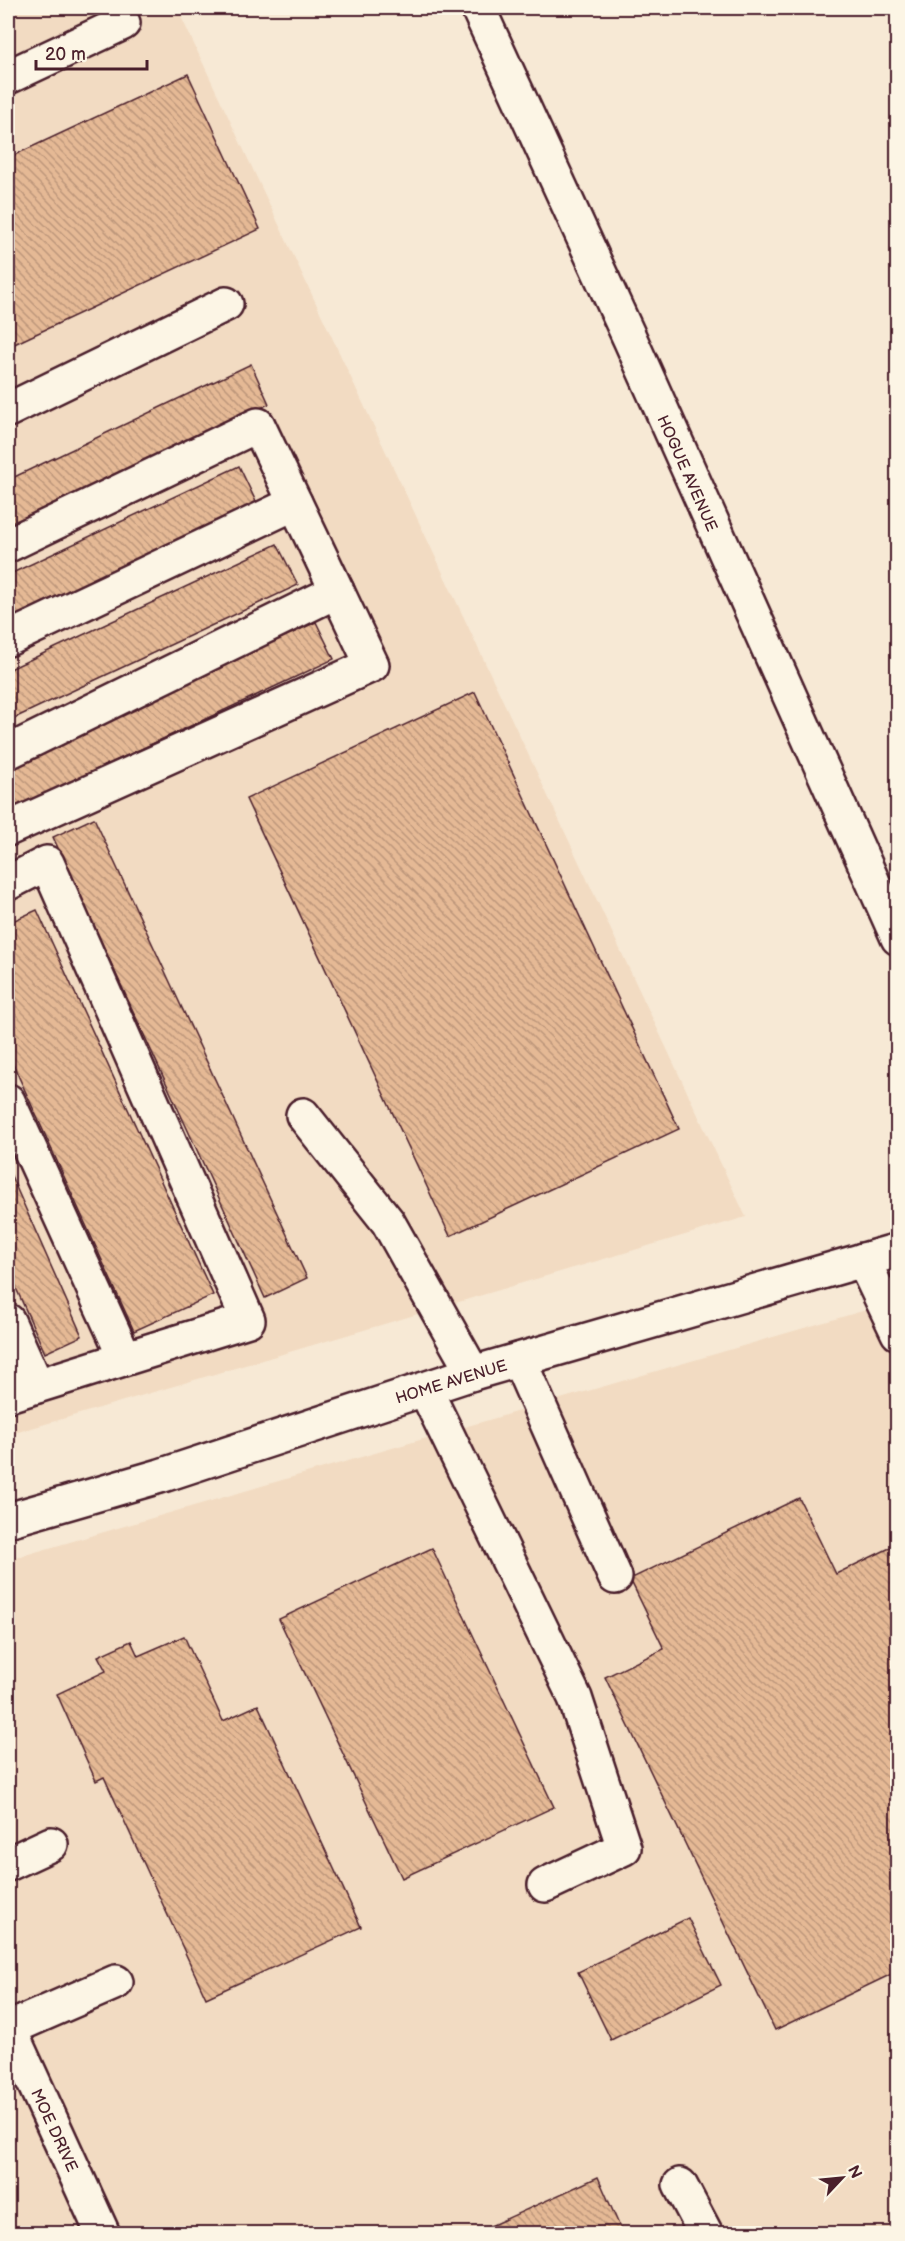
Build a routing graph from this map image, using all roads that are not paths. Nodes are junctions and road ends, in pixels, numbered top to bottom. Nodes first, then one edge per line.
1 (478, 8) edge
2 (123, 23) dead end
3 (8, 77) edge
4 (226, 304) dead end
5 (8, 410) edge
6 (295, 503) junction
7 (8, 545) edge
8 (337, 591) junction
9 (8, 639) edge
10 (8, 752) edge
11 (8, 829) edge
12 (8, 883) edge
13 (897, 938) edge
14 (8, 1101) edge
15 (303, 1115) dead end
16 (897, 1250) edge
17 (863, 1260) junction
18 (8, 1321) edge
19 (897, 1333) edge
20 (125, 1358) junction
21 (519, 1360) junction
22 (474, 1373) junction
23 (425, 1389) junction
24 (22, 1390) edge
25 (8, 1520) edge
26 (615, 1576) dead end
27 (51, 1844) dead end
28 (8, 1864) edge
29 (545, 1885) dead end
30 (116, 1982) dead end
31 (8, 2028) edge
32 (680, 2185) dead end
33 (103, 2234) edge
34 (706, 2234) edge

1 - 13 street, HOGUE AVENUE
2 - 3 street
4 - 5 street
6 - 7 street
6 - 8 street
6 - 9 street
8 - 10 street
8 - 11 street
12 - 20 street
14 - 20 street
15 - 22 street
16 - 17 street, HOME AVENUE
17 - 19 street
17 - 21 street, HOME AVENUE
18 - 24 street
20 - 24 street
21 - 22 street, HOME AVENUE
21 - 26 street
22 - 23 street, HOME AVENUE
23 - 25 street, HOME AVENUE
23 - 29 street
27 - 28 street
30 - 31 street
31 - 33 street, MOE DRIVE
32 - 34 street

